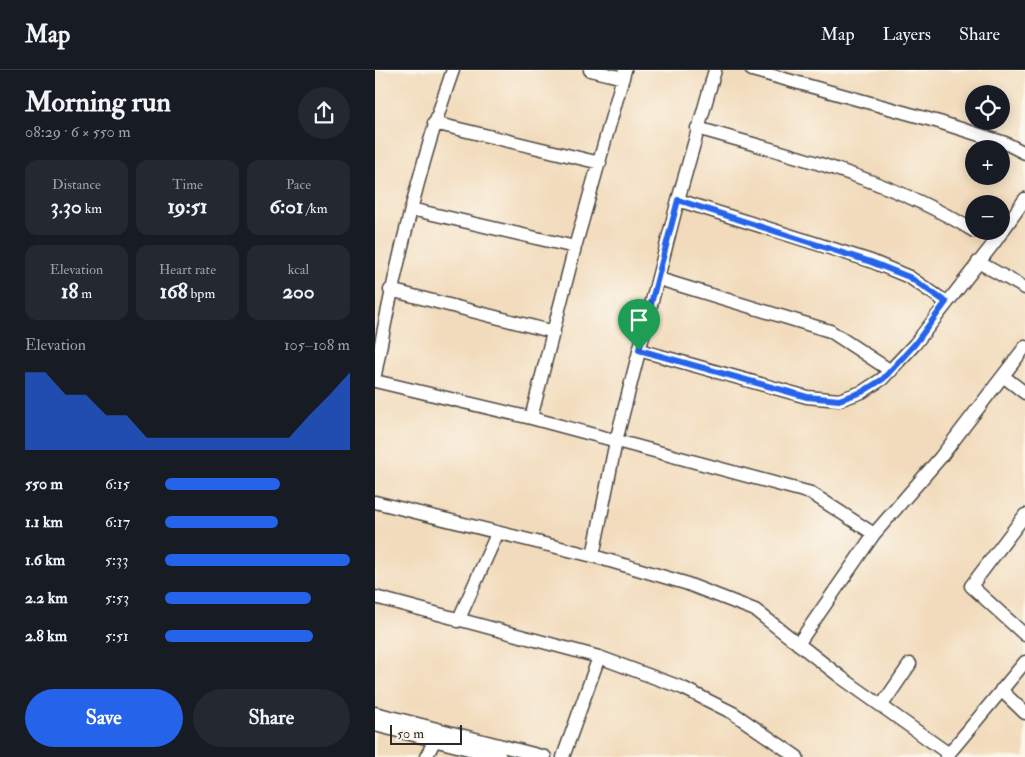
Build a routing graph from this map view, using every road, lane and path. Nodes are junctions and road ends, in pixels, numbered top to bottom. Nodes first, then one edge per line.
1 (453, 70) edge
2 (590, 70) edge
3 (715, 70) edge
4 (752, 70) edge
5 (624, 74) edge
6 (434, 123) junction
7 (697, 128) junction
8 (1025, 153) edge
9 (600, 163) junction
10 (1025, 199) edge
11 (678, 200) junction
12 (411, 208) junction
13 (965, 225) edge
14 (988, 240) edge
15 (994, 244) junction
16 (575, 247) junction
17 (978, 262) junction
18 (659, 278) junction
19 (1025, 288) edge
20 (390, 290) junction
21 (946, 302) junction
22 (554, 332) junction
23 (1025, 347) edge
24 (639, 350) junction
25 (891, 371) junction
26 (375, 375) edge
27 (1003, 376) junction
28 (375, 381) edge
29 (1025, 393) edge
30 (531, 418) junction
31 (616, 441) junction
32 (375, 502) edge
33 (1025, 515) edge
34 (497, 534) junction
35 (874, 534) junction
36 (593, 556) junction
37 (375, 597) edge
38 (458, 621) junction
39 (1025, 635) edge
40 (798, 644) junction
41 (599, 657) junction
42 (1025, 662) edge
43 (910, 664) dead end
44 (1001, 690) junction
45 (883, 705) junction
46 (375, 713) edge
47 (1025, 713) edge
48 (375, 725) edge
49 (435, 740) junction
50 (948, 755) edge
51 (426, 757) edge
52 (501, 757) edge
53 (545, 757) edge
54 (563, 757) edge
55 (797, 757) edge

1 - 6 street
2 - 5 street
3 - 7 street
4 - 8 street
5 - 9 street
6 - 9 street
6 - 12 street
7 - 11 street
7 - 13 street
9 - 16 street
10 - 15 street
11 - 18 street
11 - 21 street
12 - 16 street
12 - 20 street
14 - 15 street
15 - 17 street
16 - 22 street
17 - 19 street
17 - 21 street
18 - 24 street
18 - 25 street
20 - 22 street
20 - 26 street
21 - 25 street
22 - 30 street
23 - 27 street
24 - 25 street
24 - 31 street
27 - 29 street
27 - 35 street
28 - 30 street
30 - 31 street
31 - 35 street
31 - 36 street
32 - 34 street
33 - 39 street
34 - 36 street
34 - 38 street
35 - 40 street
36 - 40 street
37 - 38 street
38 - 41 street
40 - 45 street
41 - 54 street
41 - 55 street
42 - 44 street
43 - 45 street
44 - 47 street
44 - 50 street
45 - 50 street
46 - 53 street
48 - 49 street
49 - 51 street
49 - 52 street

